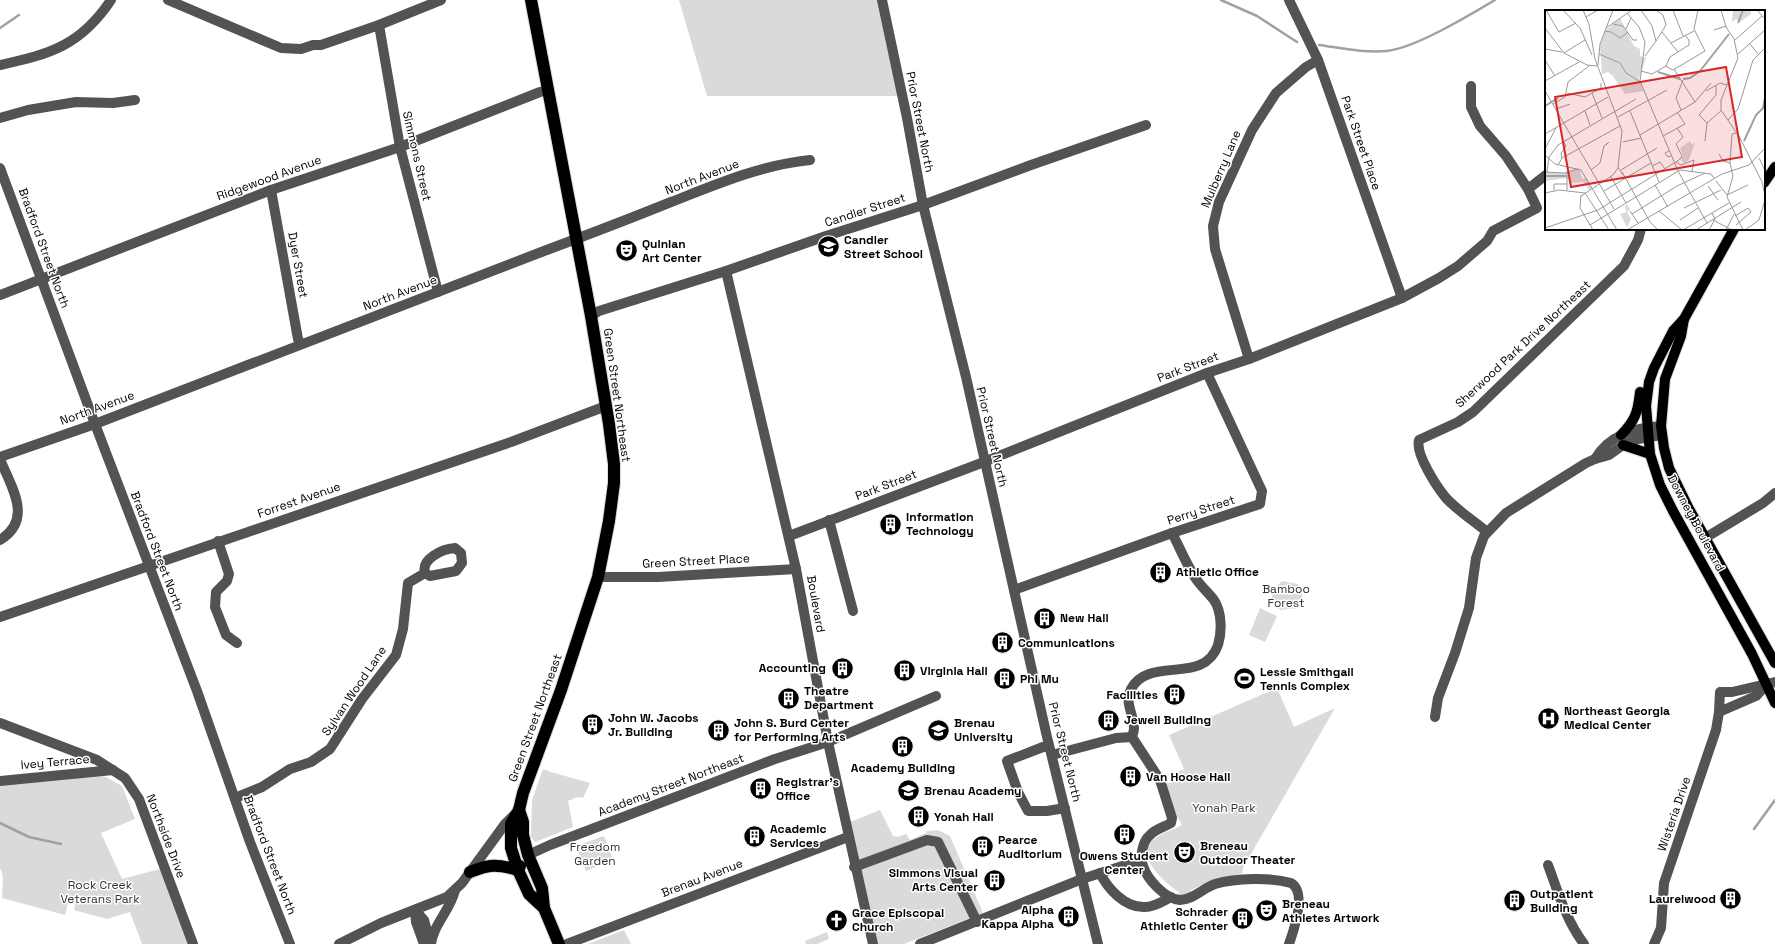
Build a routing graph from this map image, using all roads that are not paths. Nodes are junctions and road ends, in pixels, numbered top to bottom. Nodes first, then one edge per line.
1 (111, 0) edge
2 (168, 0) edge
3 (441, 0) edge
4 (531, 0) edge
5 (882, 0) edge
6 (1289, 0) edge
7 (379, 25) junction
8 (1318, 60) junction
9 (0, 65) edge
10 (1471, 86) dead end
11 (548, 90) junction
12 (134, 100) dead end
13 (0, 118) edge
14 (1146, 125) dead end
15 (400, 147) junction
16 (810, 160) dead end
17 (1775, 167) edge
18 (0, 168) edge
19 (1545, 176) edge
20 (1765, 182) edge
21 (1528, 189) junction
22 (271, 190) junction
23 (923, 205) junction
24 (1542, 206) edge
25 (1641, 230) edge
26 (1733, 230) edge
27 (577, 239) junction
28 (726, 271) junction
29 (42, 280) junction
30 (438, 292) junction
31 (0, 295) edge
32 (1402, 298) junction
33 (591, 316) junction
34 (1684, 319) junction
35 (301, 344) junction
36 (1249, 359) junction
37 (1654, 368) junction
38 (1207, 373) junction
39 (606, 406) junction
40 (95, 424) junction
41 (1661, 431) junction
42 (1647, 432) junction
43 (1622, 440) junction
44 (1650, 454) junction
45 (0, 458) edge
46 (984, 462) junction
47 (1775, 493) edge
48 (830, 520) junction
49 (1681, 526) junction
50 (1487, 532) junction
51 (1172, 533) junction
52 (789, 536) junction
53 (1705, 538) junction
54 (0, 540) edge
55 (218, 541) junction
56 (1693, 547) junction
57 (1716, 558) junction
58 (149, 565) junction
59 (796, 569) junction
60 (425, 574) dead end
61 (598, 577) junction
62 (1014, 590) junction
63 (853, 611) dead end
64 (0, 616) edge
65 (237, 643) dead end
66 (1775, 663) edge
67 (1771, 683) edge
68 (936, 696) dead end
69 (1775, 703) edge
70 (1719, 712) junction
71 (1435, 717) dead end
72 (0, 723) edge
73 (1132, 737) junction
74 (828, 742) junction
75 (1051, 750) junction
76 (113, 770) junction
77 (0, 781) edge
78 (234, 798) junction
79 (1065, 808) junction
80 (519, 810) junction
81 (848, 837) junction
82 (528, 856) junction
83 (1141, 860) junction
84 (1548, 865) dead end
85 (854, 867) junction
86 (518, 870) junction
87 (470, 872) junction
88 (1100, 873) junction
89 (1082, 878) junction
90 (455, 890) junction
91 (1171, 897) junction
92 (544, 908) junction
93 (415, 910) junction
94 (977, 922) junction
95 (193, 944) edge
96 (290, 944) edge
97 (339, 944) edge
98 (424, 944) edge
99 (431, 944) edge
100 (559, 944) edge
101 (566, 944) edge
102 (872, 944) edge
103 (920, 944) edge
104 (1098, 944) edge
105 (1289, 944) edge
106 (1584, 944) edge
107 (1654, 944) edge

1 - 9 street
2 - 7 street
3 - 7 street
4 - 11 highway, Green Street Northeast
5 - 23 street, Prior Street North
6 - 8 street, Park Street Place
7 - 15 street, Simmons Street
8 - 32 street, Park Street Place
8 - 36 street, Mulberry Lane
10 - 21 street, Park Street
11 - 15 street, Ridgewood Avenue
11 - 27 highway, Green Street Northeast
12 - 13 street
14 - 23 street, Candler Street
15 - 22 street, Ridgewood Avenue
15 - 30 street, Simmons Street
16 - 27 street, North Avenue
17 - 20 main road
18 - 29 street, Bradford Street North
19 - 21 street
21 - 24 street, Park Street
22 - 29 street, Ridgewood Avenue
22 - 35 street, Dyer Street
23 - 28 street, Candler Street
23 - 46 street, Prior Street North
24 - 32 street, Park Street
25 - 50 street, Sherwood Park Drive Northeast
26 - 34 main road
27 - 30 street, North Avenue
27 - 33 highway, Green Street Northeast
28 - 33 street, Candler Street
28 - 52 street, Boulevard
29 - 31 street, Ridgewood Avenue
29 - 40 street, Bradford Street North
30 - 35 street, North Avenue
32 - 36 street, Park Street
33 - 39 highway, Green Street Northeast
34 - 37 main road, Downey Boulevard
34 - 41 main road, Downey Boulevard
35 - 40 street, North Avenue
36 - 38 street, Park Street
37 - 42 main road, Downey Boulevard
37 - 43 main road
38 - 46 street, Park Street
38 - 51 street, Perry Street
39 - 55 street, Forrest Avenue
39 - 61 highway, Green Street Northeast
40 - 45 street, North Avenue
40 - 58 street, Bradford Street North
41 - 42 street
41 - 53 main road, Downey Boulevard
42 - 43 street
42 - 44 main road, Downey Boulevard
43 - 44 main road
43 - 50 street
44 - 49 main road, Downey Boulevard
45 - 54 street
46 - 48 street, Park Street
46 - 62 street, Prior Street North
47 - 53 street
48 - 52 street, Park Street
48 - 63 street
49 - 53 main road
49 - 56 main road, Downey Boulevard
50 - 71 street
51 - 62 street, Perry Street
51 - 73 street
52 - 59 street, Boulevard
53 - 57 main road, Downey Boulevard
55 - 58 street, Forrest Avenue
55 - 65 street
56 - 57 main road
56 - 67 main road, Downey Boulevard
57 - 66 main road, Downey Boulevard
58 - 64 street, Forrest Avenue
58 - 78 street, Bradford Street North
59 - 61 street, Green Street Place
59 - 74 street, Boulevard
60 - 78 street, Sylvan Wood Lane
61 - 80 highway, Green Street Northeast
62 - 75 street, Prior Street North
67 - 69 main road, Downey Boulevard
67 - 70 street
67 - 70 street, Wisteria Drive
68 - 74 street, Academy Street Northeast
70 - 107 street, Wisteria Drive
72 - 76 street, Northside Drive
73 - 75 street
73 - 83 street
74 - 81 street, Boulevard
74 - 82 street, Academy Street Northeast
75 - 79 street, Prior Street North
75 - 79 street
76 - 77 street, Ivey Terrace
76 - 95 street, Northside Drive
78 - 96 street, Bradford Street North
79 - 89 street, Prior Street North
80 - 82 highway
80 - 86 highway
80 - 87 street
81 - 85 street, Boulevard
81 - 101 street, Brenau Avenue
82 - 86 highway
82 - 92 highway
83 - 88 street
83 - 91 street
84 - 106 street
85 - 94 street
85 - 102 street, Boulevard
86 - 87 highway
86 - 92 highway
87 - 90 street
88 - 89 street
88 - 91 street
89 - 94 street
89 - 104 street, Prior Street North
90 - 93 street
90 - 99 street
91 - 105 street
92 - 100 highway
93 - 97 street
93 - 98 street
93 - 99 street
94 - 103 street

